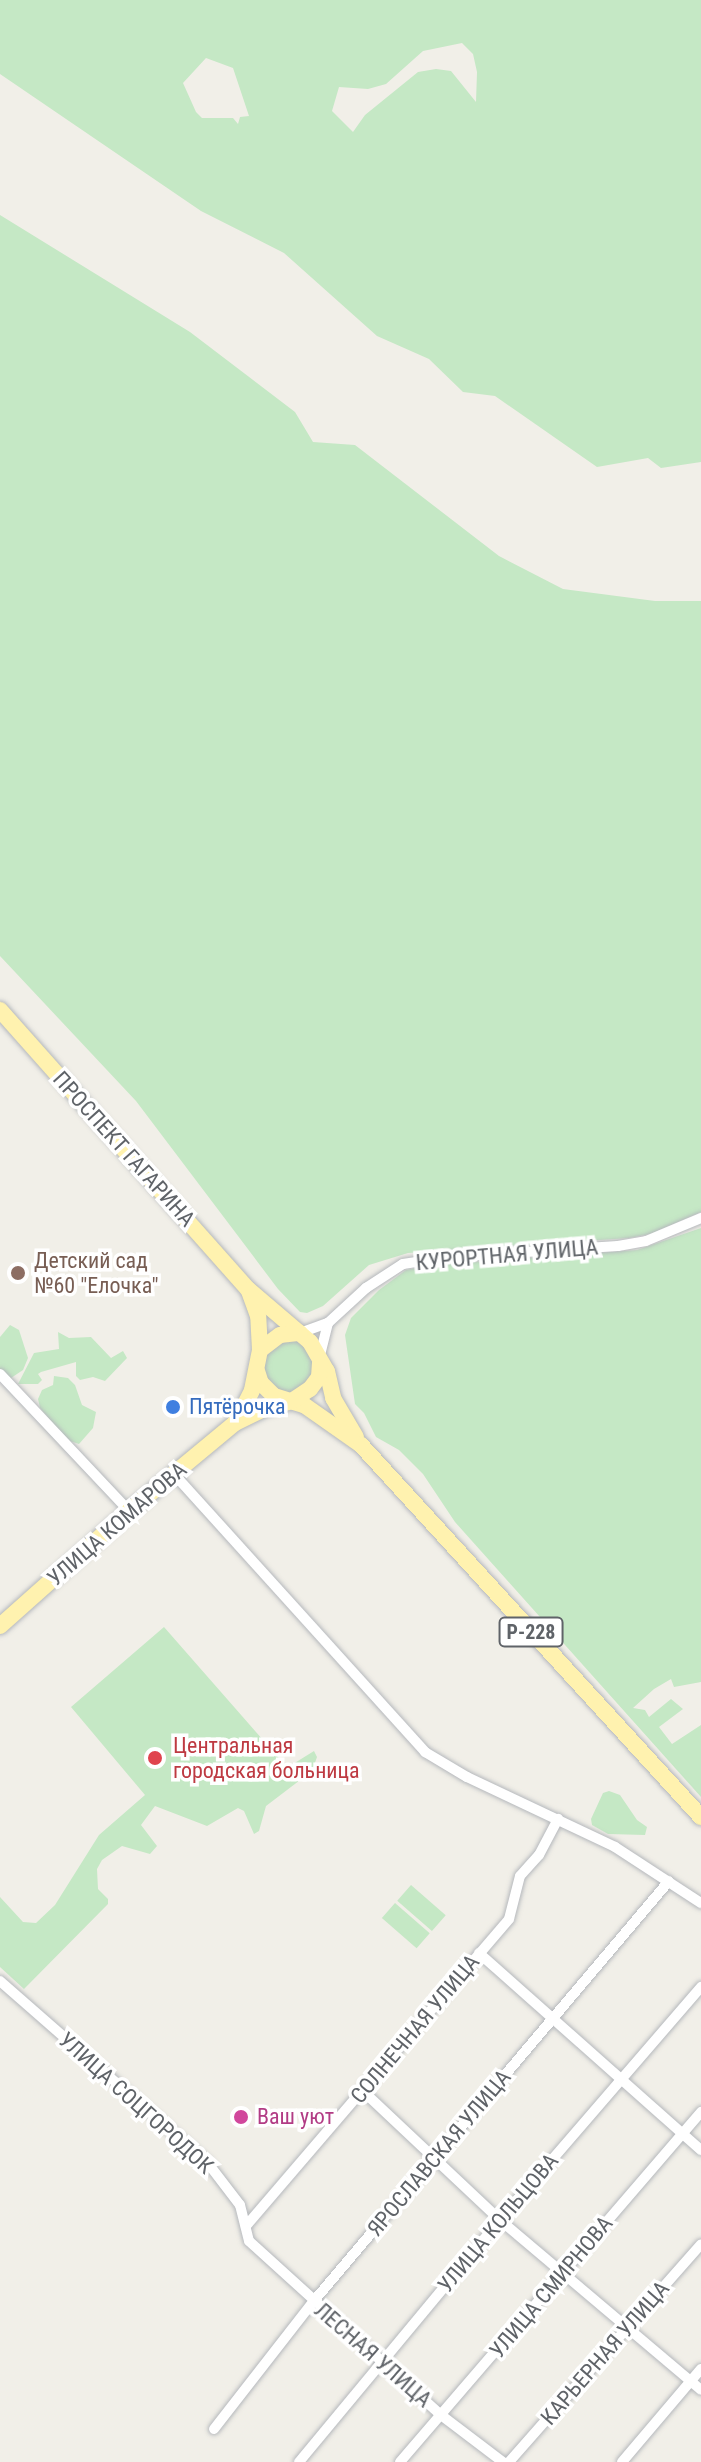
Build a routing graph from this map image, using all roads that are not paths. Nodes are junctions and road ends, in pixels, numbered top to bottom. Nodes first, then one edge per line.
1 (0, 1010) edge
2 (701, 1218) edge
3 (248, 1289) junction
4 (328, 1323) junction
5 (300, 1333) junction
6 (260, 1350) junction
7 (320, 1355) junction
8 (257, 1371) junction
9 (0, 1374) edge
10 (292, 1401) junction
11 (235, 1423) junction
12 (361, 1445) junction
13 (174, 1474) junction
14 (129, 1511) junction
15 (0, 1626) edge
16 (701, 1817) edge
17 (558, 1819) junction
18 (669, 1881) junction
19 (701, 1903) edge
20 (479, 1953) junction
21 (0, 1981) edge
22 (701, 1987) edge
23 (553, 2017) junction
24 (622, 2078) junction
25 (363, 2091) junction
26 (701, 2112) edge
27 (681, 2134) junction
28 (701, 2150) edge
29 (435, 2161) junction
30 (500, 2220) junction
31 (246, 2226) junction
32 (249, 2241) joint
33 (701, 2244) edge
34 (562, 2273) junction
35 (313, 2302) junction
36 (627, 2328) junction
37 (381, 2361) junction
38 (701, 2369) edge
39 (690, 2381) junction
40 (701, 2390) edge
41 (441, 2415) junction
42 (214, 2429) dead end
43 (299, 2462) edge
44 (400, 2462) edge
45 (503, 2462) edge
46 (509, 2462) edge
47 (622, 2462) edge

1 - 3 main road, ПРОСПЕКТ ГАГАРИНА
2 - 4 street, КУРОРТНАЯ УЛИЦА
3 - 5 main road, ПРОСПЕКТ ГАГАРИНА
3 - 6 main road, ПРОСПЕКТ ГАГАРИНА
4 - 5 street, КУРОРТНАЯ УЛИЦА
4 - 7 street
5 - 6 main road
5 - 7 main road, Р-228
6 - 8 main road
7 - 10 main road
7 - 12 main road, Р-228
8 - 10 main road, Р-228
8 - 11 main road
9 - 14 street
10 - 11 main road
10 - 12 main road, Р-228
11 - 13 main road, УЛИЦА КОМАРОВА
12 - 16 main road, Р-228
13 - 14 main road, УЛИЦА КОМАРОВА
13 - 17 street
14 - 15 main road, УЛИЦА КОМАРОВА
17 - 18 street
17 - 20 street, СОЛНЕЧНАЯ УЛИЦА
18 - 19 street
18 - 23 street, ЯРОСЛАВСКАЯ УЛИЦА
20 - 23 street
20 - 25 street, СОЛНЕЧНАЯ УЛИЦА
21 - 31 street, УЛИЦА СОЦГОРОДОК
22 - 24 street, УЛИЦА КОЛЬЦОВА
23 - 24 street
23 - 29 street, ЯРОСЛАВСКАЯ УЛИЦА
24 - 27 street
24 - 30 street, УЛИЦА КОЛЬЦОВА
25 - 29 street
25 - 31 street, СОЛНЕЧНАЯ УЛИЦА
26 - 27 street, УЛИЦА СМИРНОВА
27 - 28 street
27 - 34 street, УЛИЦА СМИРНОВА
29 - 30 street
29 - 35 street, ЯРОСЛАВСКАЯ УЛИЦА
30 - 34 street
30 - 37 street, УЛИЦА КОЛЬЦОВА
31 - 32 street, УЛИЦА СОЦГОРОДОК
32 - 35 street, ЛЕСНАЯ УЛИЦА
33 - 36 street, КАРЬЕРНАЯ УЛИЦА
34 - 36 street
34 - 41 street, УЛИЦА СМИРНОВА
35 - 37 street, ЛЕСНАЯ УЛИЦА
35 - 42 street, ЯРОСЛАВСКАЯ УЛИЦА
36 - 39 street
36 - 46 street, КАРЬЕРНАЯ УЛИЦА
37 - 41 street, ЛЕСНАЯ УЛИЦА
37 - 43 street, УЛИЦА КОЛЬЦОВА
38 - 39 street
39 - 40 street
39 - 47 street
41 - 44 street, УЛИЦА СМИРНОВА
41 - 45 street, ЛЕСНАЯ УЛИЦА

